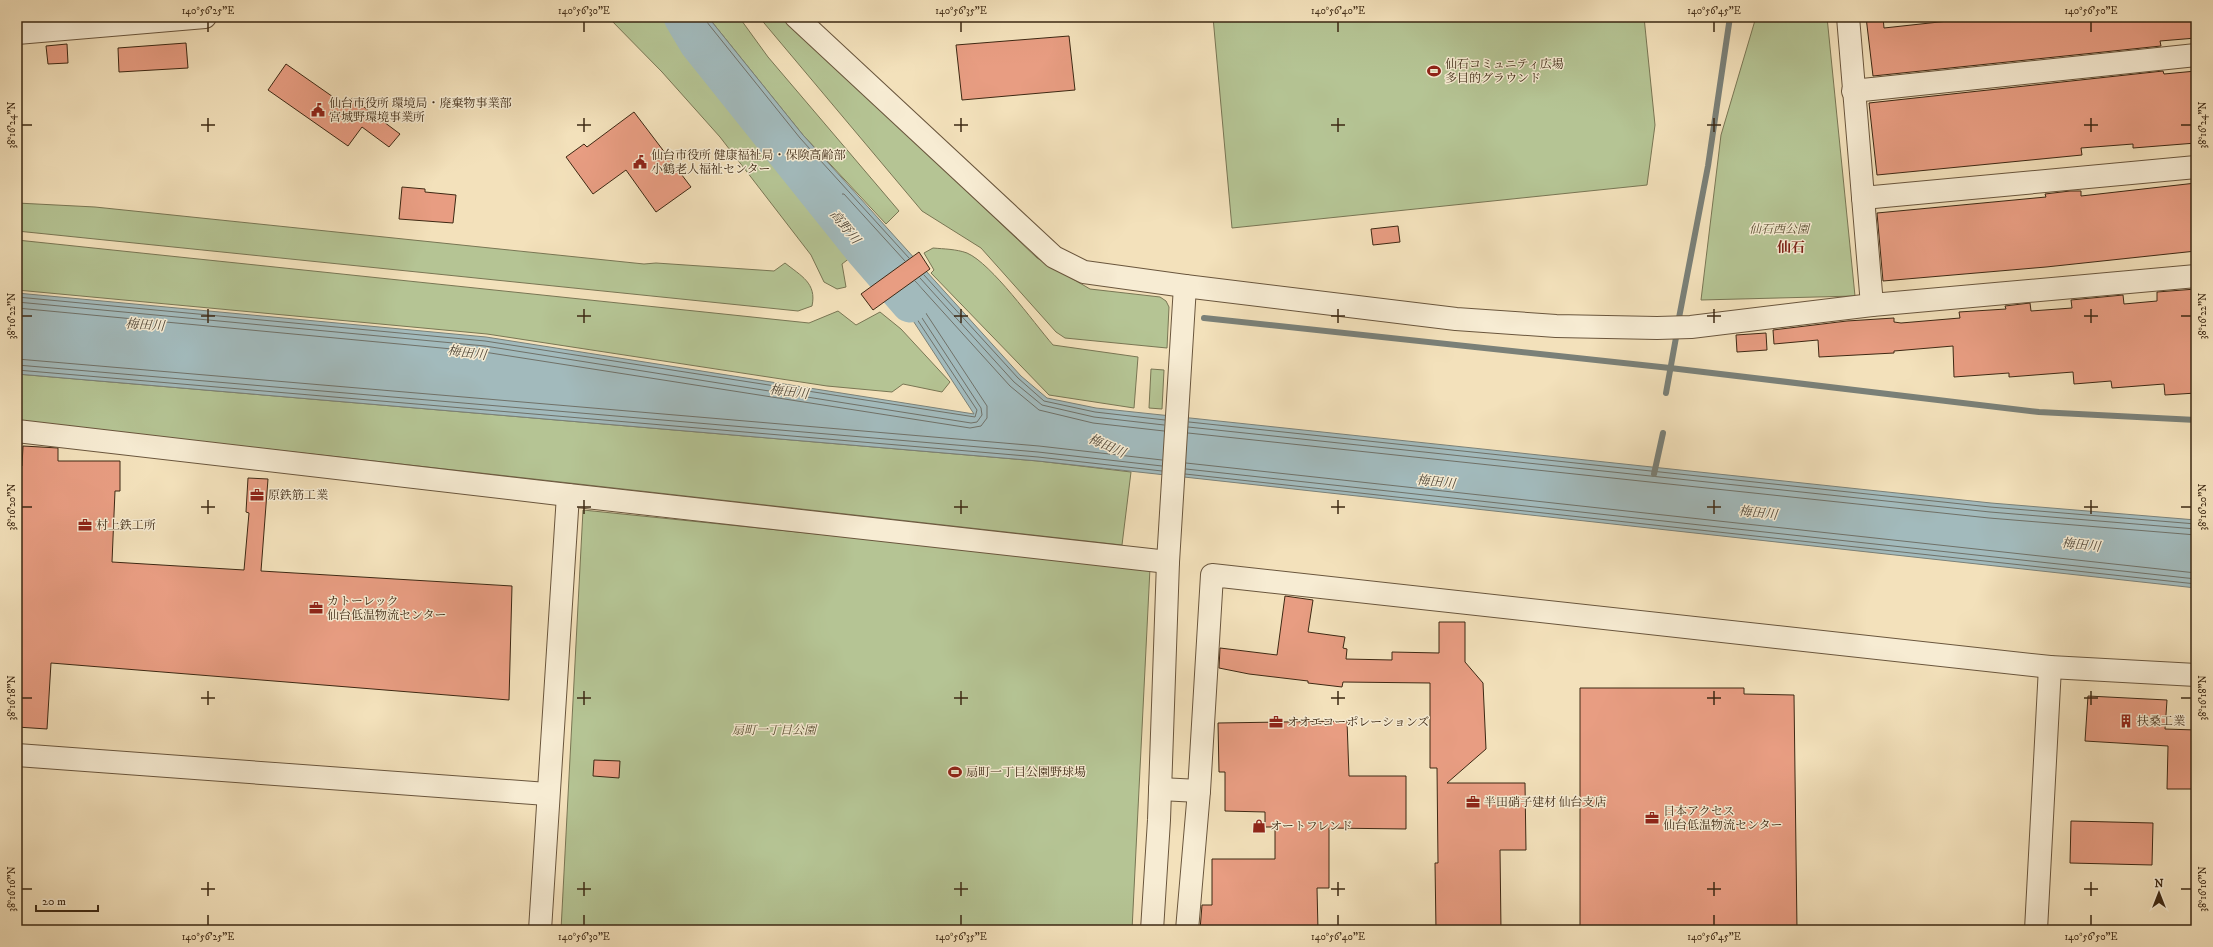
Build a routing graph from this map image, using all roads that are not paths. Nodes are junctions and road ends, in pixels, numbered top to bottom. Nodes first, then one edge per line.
1 (205, 17) edge
2 (796, 17) edge
3 (1848, 17) edge
4 (17, 33) edge
5 (2196, 56) edge
6 (1853, 91) junction
7 (2196, 166) edge
8 (1862, 198) junction
9 (2196, 276) edge
10 (1185, 286) junction
11 (1872, 305) junction
12 (17, 431) edge
13 (568, 495) junction
14 (1168, 562) junction
15 (2050, 667) junction
16 (2196, 675) edge
17 (17, 755) edge
18 (1160, 789) junction
19 (1199, 791) junction
20 (547, 794) junction
21 (540, 930) edge
22 (1152, 930) edge
23 (1188, 930) edge
24 (2036, 930) edge

1 - 4 street
2 - 10 street
3 - 6 street
5 - 6 street
6 - 8 street
7 - 8 street
8 - 11 street
9 - 11 street
10 - 11 street
10 - 14 street
12 - 13 street
13 - 14 street
13 - 20 street
14 - 18 street
15 - 16 street
15 - 19 street
15 - 24 street
17 - 20 street
18 - 19 street
18 - 22 street
19 - 23 street
20 - 21 street

